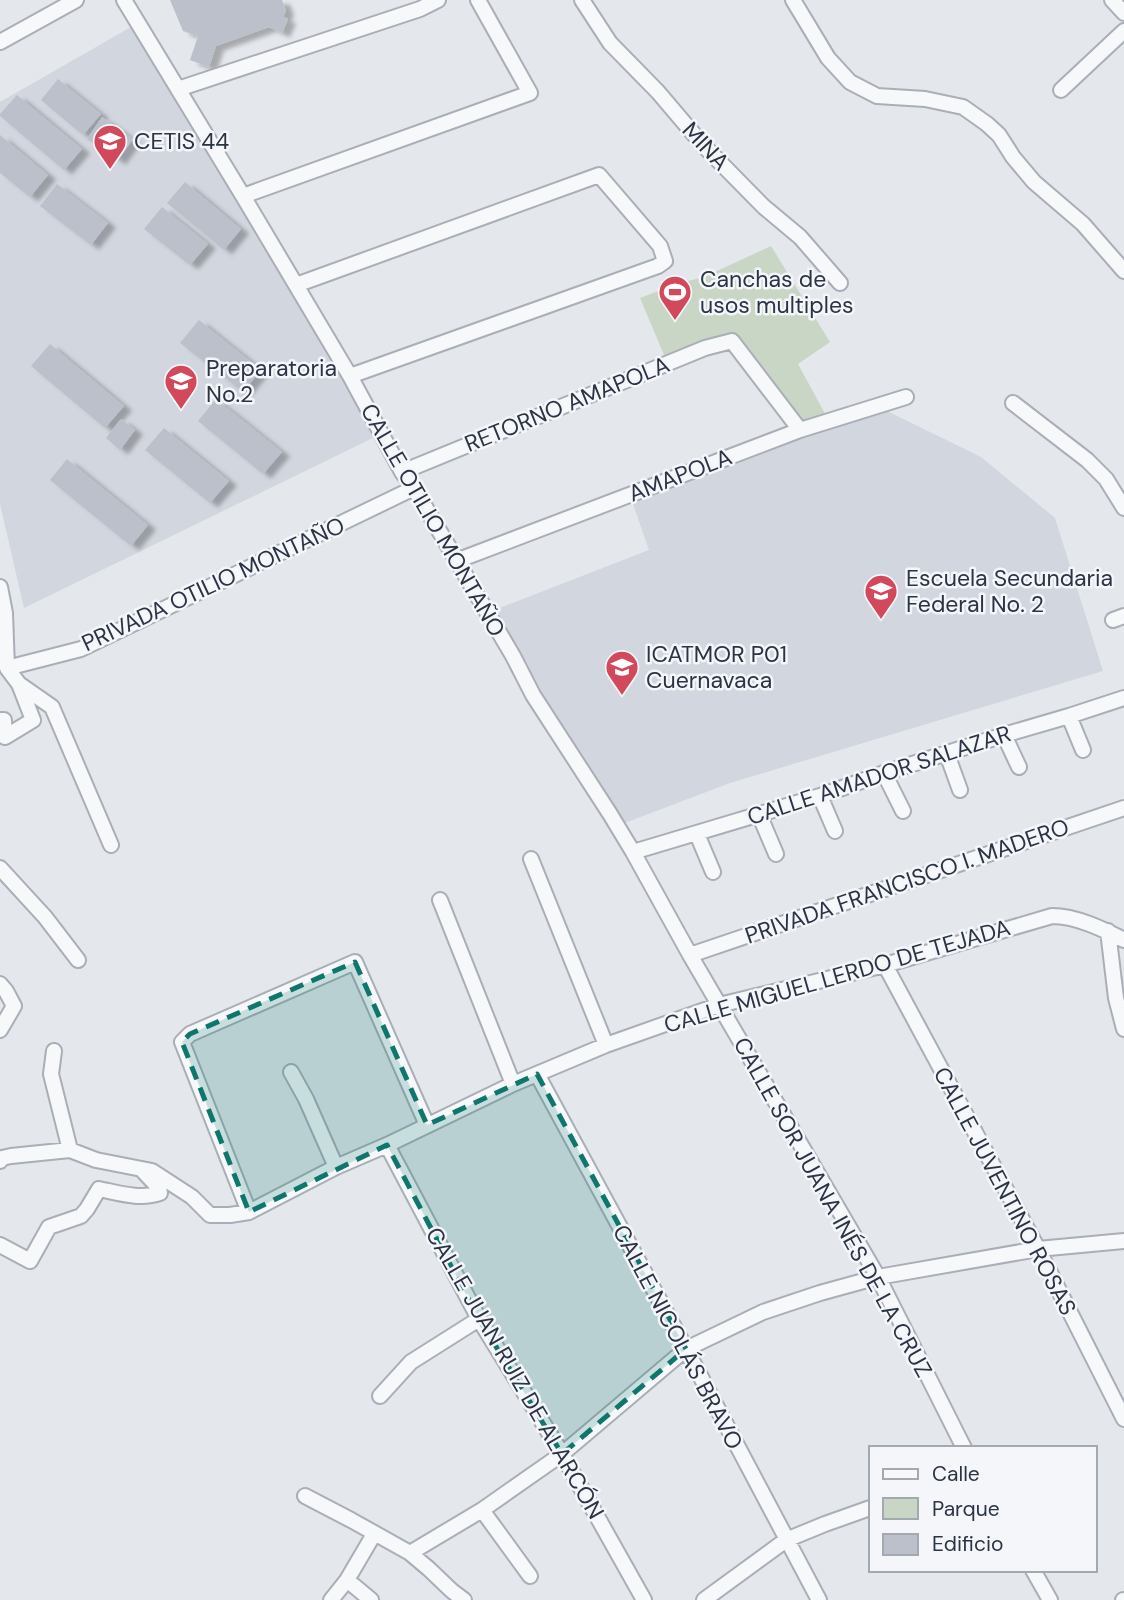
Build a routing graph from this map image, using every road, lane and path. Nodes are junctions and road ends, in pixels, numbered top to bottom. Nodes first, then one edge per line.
1 (76, 0) edge
2 (124, 0) edge
3 (438, 0) edge
4 (478, 0) edge
5 (582, 0) edge
6 (793, 0) edge
7 (1112, 0) edge
8 (418, 4) edge
9 (1124, 13) edge
10 (1124, 31) edge
11 (0, 42) edge
12 (178, 89) junction
13 (1060, 90) dead end
14 (243, 196) junction
15 (1124, 271) edge
16 (840, 283) dead end
17 (296, 285) junction
18 (350, 376) junction
19 (906, 397) dead end
20 (1013, 403) dead end
21 (800, 430) junction
22 (402, 472) junction
23 (414, 488) junction
24 (1124, 508) edge
25 (456, 561) junction
26 (0, 587) edge
27 (7, 668) junction
28 (19, 684) junction
29 (1124, 698) edge
30 (1069, 716) junction
31 (0, 720) edge
32 (1004, 735) junction
33 (1083, 750) dead end
34 (947, 754) junction
35 (1019, 767) dead end
36 (884, 773) junction
37 (960, 790) dead end
38 (820, 796) junction
39 (1124, 808) edge
40 (903, 811) dead end
41 (759, 814) junction
42 (835, 831) dead end
43 (697, 834) junction
44 (111, 845) dead end
45 (633, 852) junction
46 (776, 854) dead end
47 (531, 859) dead end
48 (0, 868) edge
49 (713, 872) dead end
50 (440, 900) dead end
51 (1108, 931) junction
52 (1124, 940) edge
53 (690, 955) junction
54 (78, 960) dead end
55 (885, 964) junction
56 (0, 984) edge
57 (1120, 1000) edge
58 (719, 1005) junction
59 (0, 1030) edge
60 (1124, 1030) edge
61 (606, 1045) junction
62 (54, 1051) dead end
63 (291, 1072) dead end
64 (537, 1074) junction
65 (513, 1084) junction
66 (427, 1125) junction
67 (387, 1145) junction
68 (70, 1150) junction
69 (1, 1159) edge
70 (336, 1167) junction
71 (140, 1168) junction
72 (249, 1212) junction
73 (1124, 1241) edge
74 (0, 1245) edge
75 (1038, 1249) junction
76 (878, 1278) junction
77 (479, 1319) junction
78 (686, 1349) junction
79 (380, 1396) dead end
80 (1124, 1419) edge
81 (963, 1446) edge
82 (562, 1454) junction
83 (305, 1496) dead end
84 (869, 1508) edge
85 (482, 1510) junction
86 (374, 1534) junction
87 (786, 1540) junction
88 (410, 1553) junction
89 (1034, 1572) edge
90 (530, 1576) dead end
91 (348, 1580) junction
92 (331, 1600) edge
93 (371, 1600) edge
94 (464, 1600) edge
95 (644, 1600) edge
96 (704, 1600) edge
97 (819, 1600) edge
98 (1050, 1600) edge

1 - 11 street
2 - 12 street, CALLE OTILIO MONTAÑO
3 - 8 street
4 - 14 street
5 - 16 street, MINA
6 - 15 street
7 - 9 street
8 - 12 street
10 - 13 street
12 - 14 street, CALLE OTILIO MONTAÑO
14 - 17 street, CALLE OTILIO MONTAÑO
17 - 18 street, CALLE OTILIO MONTAÑO
17 - 18 street
18 - 22 street, CALLE OTILIO MONTAÑO
19 - 21 street, AMAPOLA
20 - 24 street
21 - 22 street, RETORNO AMAPOLA
21 - 25 street, AMAPOLA
22 - 23 street, CALLE OTILIO MONTAÑO
23 - 25 street, CALLE OTILIO MONTAÑO
23 - 27 street, PRIVADA OTILIO MONTAÑO
25 - 45 street, CALLE OTILIO MONTAÑO
26 - 27 street
27 - 28 street
28 - 31 street
28 - 44 street
29 - 30 street, CALLE AMADOR SALAZAR
30 - 32 street, CALLE AMADOR SALAZAR
30 - 33 street
32 - 34 street, CALLE AMADOR SALAZAR
32 - 35 street
34 - 36 street, CALLE AMADOR SALAZAR
34 - 37 street
36 - 38 street, CALLE AMADOR SALAZAR
36 - 40 street
38 - 41 street, CALLE AMADOR SALAZAR
38 - 42 street
39 - 53 street, PRIVADA FRANCISCO I. MADERO
41 - 43 street, CALLE AMADOR SALAZAR
41 - 46 street
43 - 45 street, CALLE AMADOR SALAZAR
43 - 49 street
45 - 53 street, CALLE OTILIO MONTAÑO
47 - 61 street
48 - 54 street
50 - 65 street
51 - 52 street, CALLE MIGUEL LERDO DE TEJADA
51 - 55 street, CALLE MIGUEL LERDO DE TEJADA
51 - 57 street
53 - 58 street, CALLE OTILIO MONTAÑO
55 - 58 street, CALLE MIGUEL LERDO DE TEJADA
55 - 75 street, CALLE JUVENTINO ROSAS
56 - 59 street
57 - 60 street
58 - 61 street, CALLE MIGUEL LERDO DE TEJADA
58 - 76 street, CALLE SOR JUANA INÉS DE LA CRUZ
61 - 64 street, CALLE MIGUEL LERDO DE TEJADA
62 - 68 street
63 - 70 street
64 - 65 street, CALLE MIGUEL LERDO DE TEJADA
64 - 78 street, CALLE NICOLÁS BRAVO
65 - 66 street, CALLE MIGUEL LERDO DE TEJADA
66 - 67 street, CALLE MIGUEL LERDO DE TEJADA
66 - 72 street
67 - 70 street, CALLE MIGUEL LERDO DE TEJADA
67 - 77 street, CALLE JUAN RUIZ DE ALARCÓN
68 - 69 street
68 - 71 street
70 - 72 street, CALLE MIGUEL LERDO DE TEJADA
71 - 72 street
71 - 74 street
73 - 75 street
75 - 76 street
75 - 80 street, CALLE JUVENTINO ROSAS
76 - 78 street
76 - 81 street, CALLE SOR JUANA INÉS DE LA CRUZ
77 - 79 street
77 - 82 street, CALLE JUAN RUIZ DE ALARCÓN
78 - 82 street
78 - 87 street, CALLE NICOLÁS BRAVO
82 - 85 street
82 - 95 street, CALLE JUAN RUIZ DE ALARCÓN
83 - 86 street
84 - 87 street
85 - 88 street
85 - 90 street
86 - 88 street
86 - 91 street
87 - 96 street
87 - 97 street, CALLE NICOLÁS BRAVO
88 - 94 street
89 - 98 street
91 - 92 street
91 - 93 street

